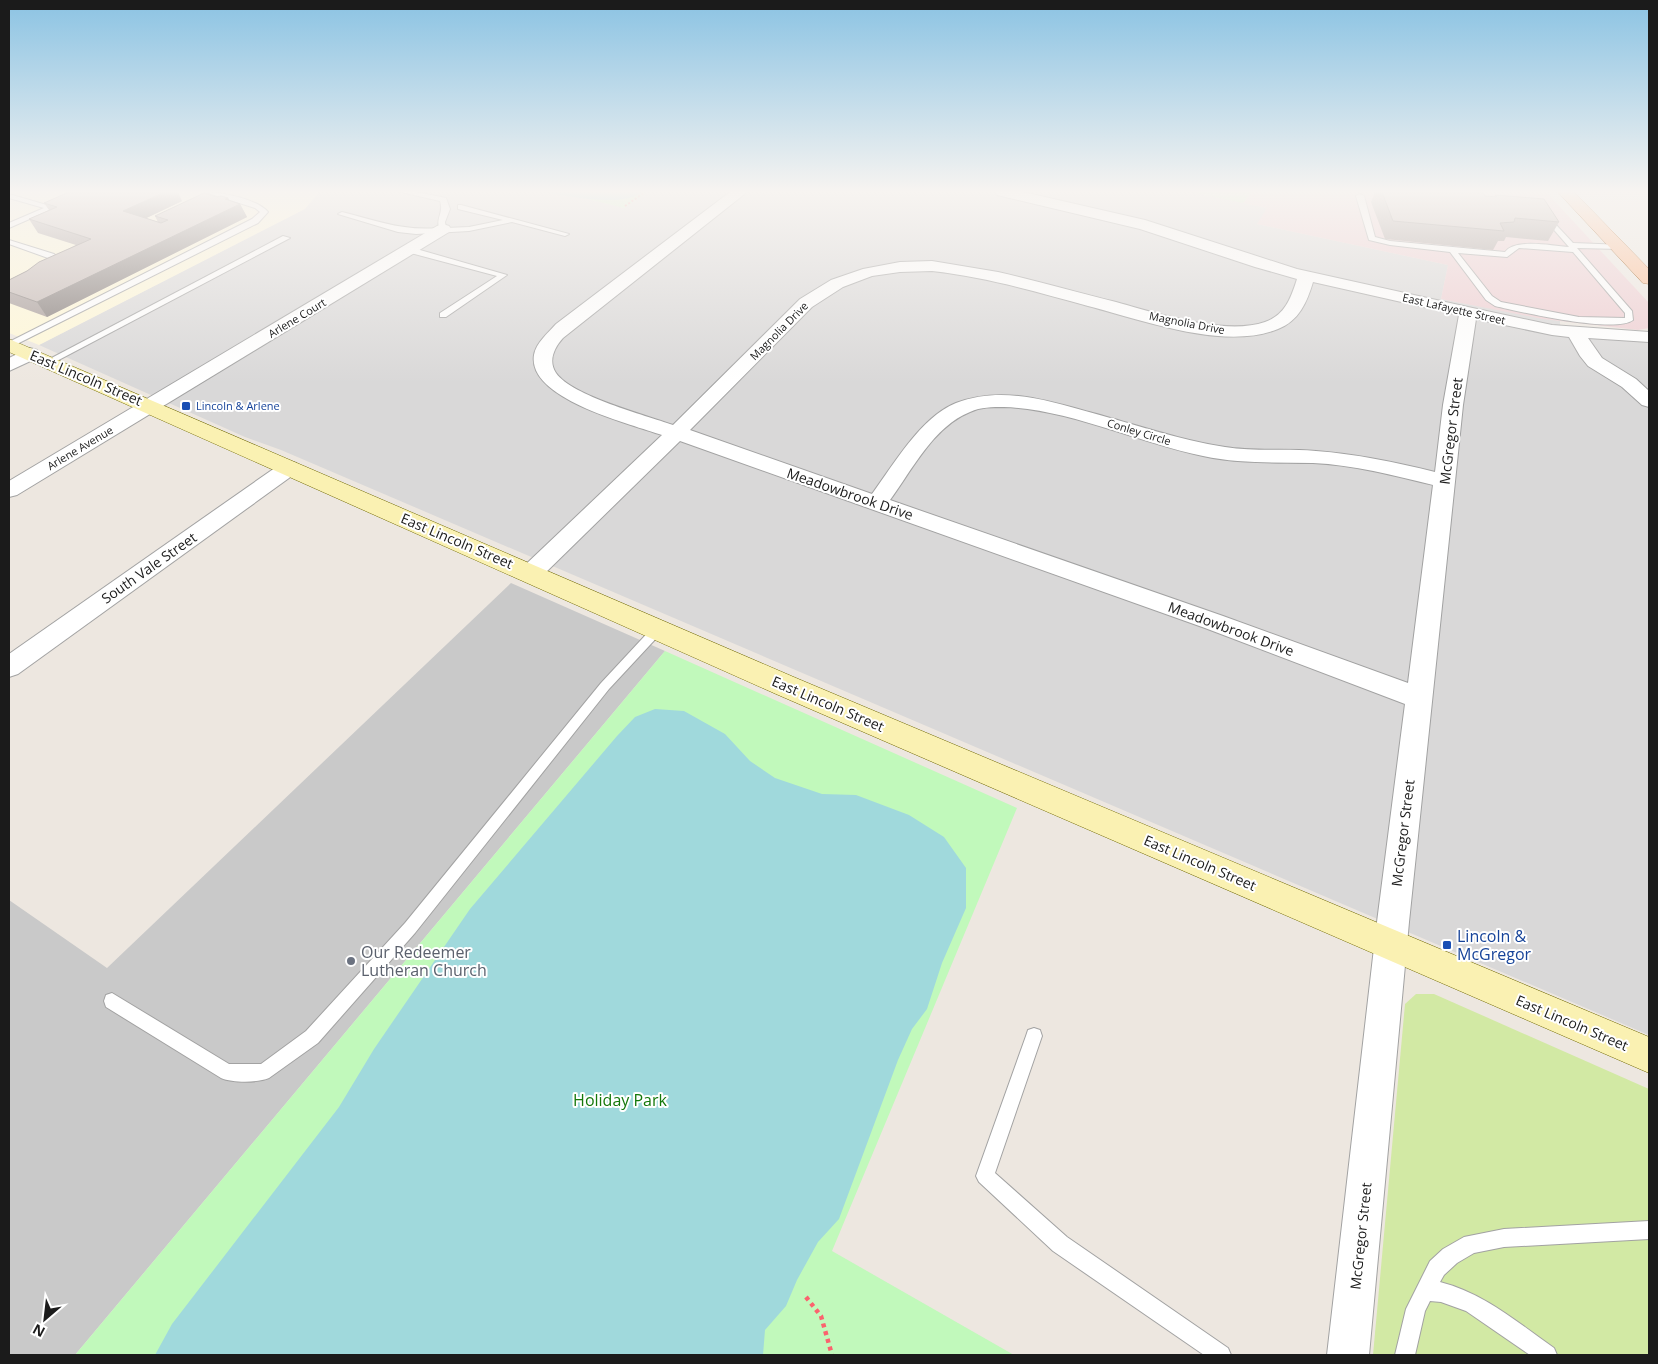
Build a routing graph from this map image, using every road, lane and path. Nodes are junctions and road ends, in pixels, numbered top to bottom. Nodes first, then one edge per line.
1 (50, 256) edge
2 (194, 256) edge
3 (246, 256) edge
4 (401, 256) edge
5 (431, 256) edge
6 (657, 256) edge
7 (1240, 256) edge
8 (1456, 256) edge
9 (1580, 256) edge
10 (1629, 256) edge
11 (38, 272) edge
12 (1307, 275) junction
13 (1649, 279) edge
14 (1468, 312) junction
15 (443, 315) dead end
16 (1581, 328) junction
17 (1649, 337) edge
18 (21, 354) edge
19 (1649, 401) edge
20 (150, 406) junction
21 (677, 432) junction
22 (289, 468) junction
23 (1445, 481) junction
24 (9, 490) edge
25 (876, 503) junction
26 (532, 573) junction
27 (658, 629) junction
28 (9, 668) edge
29 (1419, 698) junction
30 (1391, 945) junction
31 (112, 1001) dead end
32 (1034, 1036) dead end
33 (1649, 1056) edge
34 (1649, 1230) edge
35 (1425, 1291) junction
36 (806, 1298) dead end
37 (832, 1355) edge
38 (1221, 1355) edge
39 (1348, 1355) edge
40 (1405, 1355) edge
41 (1547, 1355) edge

1 - 11 lane
2 - 18 lane
3 - 18 lane
4 - 20 street, Arlene Court
5 - 15 lane
6 - 21 street, Meadowbrook Drive
7 - 12 street, East Lafayette Street
8 - 16 lane
9 - 16 lane
10 - 13 main road
12 - 14 street, East Lafayette Street
12 - 21 street, Magnolia Drive
14 - 16 street, East Lafayette Street
14 - 23 street, McGregor Street
16 - 17 street, East Lafayette Street
16 - 19 street
18 - 20 main road, East Lincoln Street
20 - 22 main road, East Lincoln Street
20 - 24 street, Arlene Avenue
21 - 25 street, Meadowbrook Drive
21 - 26 street, Magnolia Drive
22 - 26 main road, East Lincoln Street
22 - 28 street, South Vale Street
23 - 25 street, Conley Circle
23 - 29 street, McGregor Street
25 - 29 street, Meadowbrook Drive
26 - 27 main road, East Lincoln Street
27 - 30 main road, East Lincoln Street
27 - 31 lane
29 - 30 street, McGregor Street
30 - 33 main road, East Lincoln Street
30 - 39 street, McGregor Street
32 - 38 lane
34 - 35 lane
35 - 40 lane
35 - 41 lane
36 - 37 path

